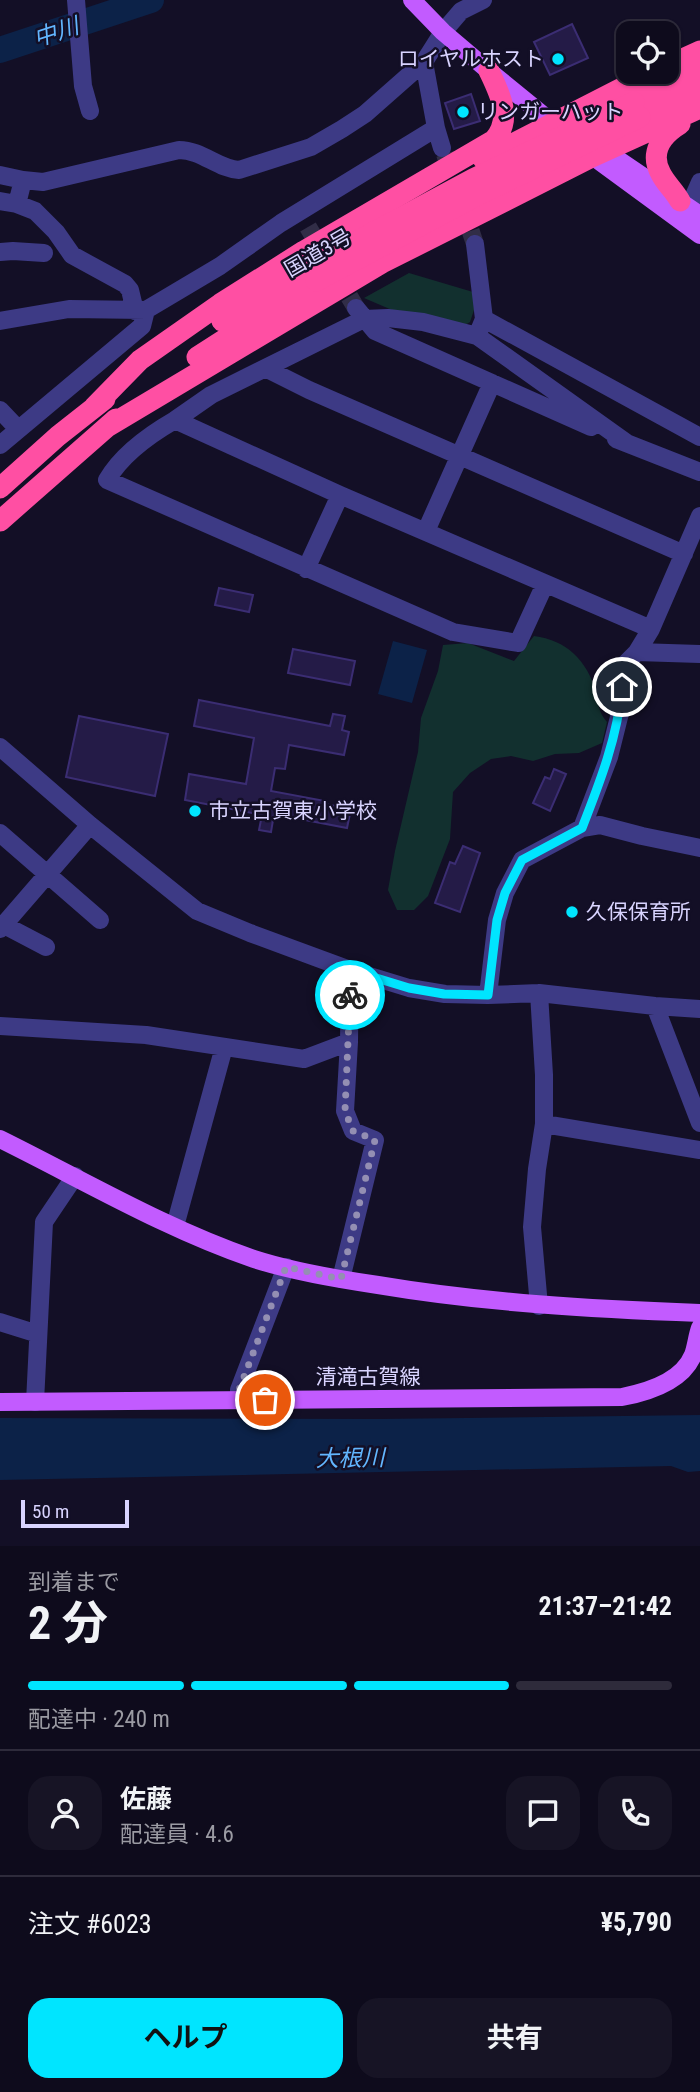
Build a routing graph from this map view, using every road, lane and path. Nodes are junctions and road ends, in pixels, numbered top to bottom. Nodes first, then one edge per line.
1 (76, 0) edge
2 (412, 0) edge
3 (483, 0) edge
4 (443, 32) junction
5 (700, 51) edge
6 (679, 61) edge
7 (424, 62) junction
8 (700, 69) edge
9 (489, 71) junction
10 (630, 84) edge
11 (700, 87) edge
12 (637, 109) junction
13 (700, 110) edge
14 (90, 111) dead end
15 (554, 124) junction
16 (436, 128) junction
17 (442, 148) tunnel mouth
18 (600, 154) junction
19 (0, 175) edge
20 (23, 180) junction
21 (700, 182) edge
22 (8, 202) edge
23 (690, 208) edge
24 (338, 233) junction
25 (700, 235) edge
26 (475, 244) tunnel mouth
27 (0, 253) edge
28 (44, 253) dead end
29 (312, 274) junction
30 (141, 310) junction
31 (360, 313) junction
32 (484, 319) junction
33 (0, 321) edge
34 (477, 337) junction
35 (265, 368) junction
36 (492, 383) junction
37 (94, 407) junction
38 (0, 410) edge
39 (175, 420) junction
40 (107, 427) junction
41 (18, 429) junction
42 (700, 437) edge
43 (627, 443) junction
44 (0, 445) edge
45 (459, 456) junction
46 (700, 472) edge
47 (0, 488) edge
48 (340, 495) junction
49 (700, 516) edge
50 (0, 522) edge
51 (426, 531) junction
52 (691, 550) edge
53 (306, 569) junction
54 (545, 584) junction
55 (651, 629) junction
56 (637, 652) junction
57 (700, 654) edge
58 (0, 747) edge
59 (90, 825) junction
60 (582, 828) junction
61 (0, 833) edge
62 (700, 848) edge
63 (48, 874) junction
64 (100, 920) dead end
65 (2, 927) edge
66 (46, 947) dead end
67 (350, 970) junction
68 (539, 993) junction
69 (488, 995) junction
70 (655, 1006) junction
71 (700, 1009) edge
72 (0, 1026) edge
73 (349, 1042) junction
74 (224, 1047) junction
75 (700, 1123) edge
76 (544, 1124) junction
77 (0, 1139) edge
78 (700, 1150) edge
79 (75, 1176) junction
80 (175, 1226) junction
81 (286, 1267) junction
82 (341, 1279) junction
83 (539, 1306) junction
84 (700, 1314) edge
85 (0, 1322) edge
86 (700, 1328) edge
87 (38, 1334) junction
88 (239, 1400) junction
89 (0, 1402) edge
90 (35, 1402) junction

1 - 14 street
2 - 4 main road
3 - 4 street
4 - 7 street
4 - 9 main road
5 - 6 highway
7 - 16 street
7 - 20 street
8 - 12 highway, 国道3号
9 - 15 main road
9 - 24 highway
10 - 15 highway
11 - 12 highway, 国道3号
12 - 29 highway, 国道3号, bridge
13 - 18 highway
13 - 23 highway
15 - 18 main road
15 - 24 highway
16 - 17 street
16 - 30 street
18 - 23 main road
18 - 25 main road
18 - 40 highway
19 - 20 street
20 - 22 street
21 - 23 street
22 - 30 street
24 - 37 highway
26 - 32 street
27 - 28 street
29 - 37 highway, 国道3号
29 - 40 highway, 国道3号
30 - 33 street
30 - 41 street
31 - 34 street
31 - 35 street
31 - 36 street
32 - 34 street
32 - 42 street
34 - 43 street
35 - 39 street
35 - 45 street
36 - 43 street
36 - 45 street
37 - 47 highway, 国道3号
38 - 41 street
39 - 48 street
39 - 53 street
40 - 50 highway, 国道3号
41 - 44 street
43 - 46 street
45 - 51 street
45 - 52 street
48 - 51 street
48 - 53 street
49 - 52 street
51 - 54 street
52 - 55 street
53 - 54 street
54 - 55 street
55 - 56 street
56 - 57 street
56 - 60 street
58 - 59 street
59 - 63 street
59 - 67 street
60 - 62 street
60 - 69 street
61 - 63 street
63 - 64 street
63 - 65 street
65 - 66 street
67 - 69 street
67 - 73 street
68 - 69 street
68 - 70 street
68 - 76 street
70 - 71 street
70 - 75 street
72 - 74 street
73 - 74 street
73 - 82 street
74 - 80 street
76 - 78 street
76 - 83 street
77 - 79 main road
79 - 80 main road
79 - 87 street
80 - 81 main road
81 - 82 main road
81 - 88 street
82 - 83 main road
83 - 84 main road
85 - 87 street
86 - 88 main road, 清滝古賀線
87 - 90 street
88 - 90 main road, 清滝古賀線
89 - 90 main road, 清滝古賀線

